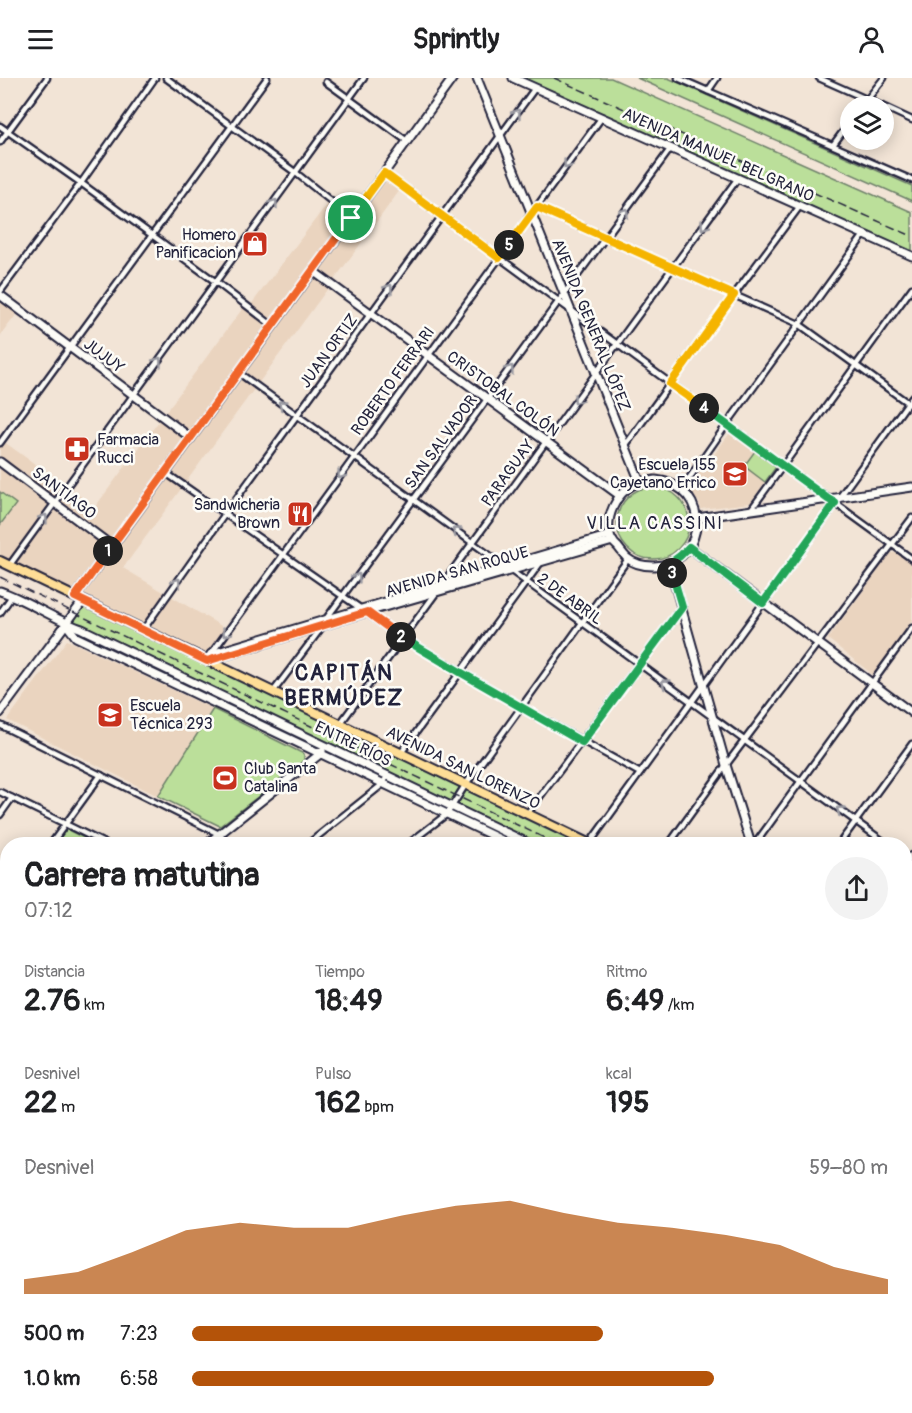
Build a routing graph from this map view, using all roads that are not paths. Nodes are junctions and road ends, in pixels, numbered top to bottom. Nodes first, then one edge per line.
1 (47, 78) edge
2 (155, 78) edge
3 (166, 78) edge
4 (267, 78) edge
5 (364, 78) edge
6 (453, 78) edge
7 (477, 78) edge
8 (513, 78) edge
9 (678, 78) edge
10 (717, 78) edge
11 (819, 78) edge
12 (884, 78) edge
13 (326, 82) dead end
14 (535, 88) junction
15 (708, 91) junction
16 (858, 96) edge
17 (870, 96) edge
18 (349, 99) junction
19 (894, 112) edge
20 (602, 117) junction
21 (912, 120) edge
22 (0, 126) edge
23 (232, 126) junction
24 (8, 131) junction
25 (501, 135) junction
26 (840, 136) edge
27 (407, 141) junction
28 (0, 142) edge
29 (833, 145) junction
30 (671, 148) junction
31 (296, 173) junction
32 (384, 173) junction
33 (738, 178) junction
34 (912, 180) edge
35 (81, 183) junction
36 (800, 206) junction
37 (534, 210) junction
38 (442, 216) junction
39 (351, 218) junction
40 (864, 235) junction
41 (153, 236) junction
42 (605, 238) junction
43 (912, 256) edge
44 (499, 258) junction
45 (673, 268) junction
46 (314, 272) junction
47 (216, 282) junction
48 (912, 288) edge
49 (0, 293) edge
50 (565, 294) junction
51 (734, 295) junction
52 (558, 302) junction
53 (571, 311) junction
54 (371, 313) junction
55 (799, 324) junction
56 (273, 326) junction
57 (617, 345) junction
58 (71, 348) junction
59 (429, 356) junction
60 (856, 365) junction
61 (239, 373) junction
62 (597, 373) junction
63 (670, 384) junction
64 (133, 395) junction
65 (912, 397) edge
66 (487, 399) junction
67 (910, 404) edge
68 (297, 415) junction
69 (727, 424) junction
70 (191, 438) junction
71 (546, 442) junction
72 (0, 443) edge
73 (625, 446) junction
74 (355, 457) junction
75 (0, 462) edge
76 (783, 465) junction
77 (166, 473) junction
78 (640, 482) junction
79 (912, 487) edge
80 (681, 490) junction
81 (619, 495) junction
82 (414, 500) junction
83 (834, 500) junction
84 (55, 503) junction
85 (750, 511) junction
86 (225, 514) junction
87 (697, 518) junction
88 (912, 518) edge
89 (611, 538) junction
90 (473, 543) junction
91 (893, 545) junction
92 (112, 546) junction
93 (689, 547) junction
94 (547, 553) junction
95 (283, 555) junction
96 (628, 559) junction
97 (912, 559) edge
98 (0, 561) edge
99 (542, 561) junction
100 (669, 564) junction
101 (9, 566) junction
102 (508, 568) junction
103 (526, 582) junction
104 (442, 585) junction
105 (0, 591) edge
106 (436, 593) junction
107 (13, 595) junction
108 (343, 596) junction
109 (79, 599) junction
110 (763, 603) junction
111 (682, 607) junction
112 (364, 610) junction
113 (0, 613) edge
114 (582, 622) junction
115 (324, 623) junction
116 (66, 624) junction
117 (912, 628) edge
118 (143, 630) junction
119 (403, 638) junction
120 (817, 643) junction
121 (209, 657) junction
122 (639, 664) junction
123 (160, 666) junction
124 (460, 672) junction
125 (155, 675) junction
126 (873, 684) junction
127 (703, 685) junction
128 (273, 692) junction
129 (226, 698) junction
130 (691, 702) junction
131 (222, 707) junction
132 (521, 707) junction
133 (0, 713) edge
134 (912, 713) edge
135 (713, 718) junction
136 (340, 724) junction
137 (0, 725) edge
138 (744, 741) junction
139 (582, 742) junction
140 (912, 744) edge
141 (325, 746) junction
142 (401, 753) junction
143 (320, 754) junction
144 (726, 765) junction
145 (640, 773) junction
146 (101, 775) junction
147 (387, 776) junction
148 (801, 782) junction
149 (383, 784) junction
150 (466, 784) junction
151 (0, 792) edge
152 (12, 798) junction
153 (452, 807) junction
154 (0, 814) edge
155 (447, 814) junction
156 (527, 814) junction
157 (856, 821) junction
158 (65, 824) junction
159 (219, 834) junction
160 (56, 837) edge
161 (92, 837) edge
162 (215, 837) edge
163 (222, 837) edge
164 (317, 837) edge
165 (417, 837) edge
166 (495, 837) edge
167 (514, 837) edge
168 (573, 837) edge
169 (590, 837) edge
170 (674, 837) edge
171 (751, 837) edge
172 (758, 837) edge
173 (844, 837) edge
174 (878, 837) edge

1 - 24 street
2 - 35 street
3 - 23 street
4 - 23 street
5 - 18 street
6 - 27 street
7 - 25 street, AVENIDA GENERAL LÓPEZ
8 - 14 street, AVENIDA MANUEL BELGRANO
9 - 15 street
10 - 15 street
11 - 16 street
12 - 17 street
13 - 18 street
14 - 20 street, AVENIDA MANUEL BELGRANO
25 -> 14 street, JUAN ORTIZ
15 - 29 street
18 - 27 street
18 - 31 street
19 - 21 street
20 - 30 street, AVENIDA MANUEL BELGRANO
20 -> 37 street, ROBERTO FERRARI
22 - 24 street
23 - 31 street
23 - 41 street
24 - 28 street
24 - 35 street
25 - 37 street, AVENIDA GENERAL LÓPEZ
25 - 38 street, JUAN ORTIZ
26 - 29 street
27 - 32 street
29 - 34 street
30 - 33 street, AVENIDA MANUEL BELGRANO
42 -> 30 street, SAN SALVADOR
31 - 39 street
47 -> 31 street
32 - 38 street
32 - 39 street
33 - 36 street, AVENIDA MANUEL BELGRANO
33 -> 45 street, PARAGUAY
35 - 41 street
35 - 49 street
36 - 40 street, AVENIDA MANUEL BELGRANO
36 - 51 street
37 - 42 street
37 - 44 street, ROBERTO FERRARI
37 - 50 street, AVENIDA GENERAL LÓPEZ
38 - 44 street
54 -> 38 street, JUAN ORTIZ
39 - 46 street
40 - 43 street, AVENIDA MANUEL BELGRANO
40 - 55 street
41 - 47 street
41 - 58 street
42 - 45 street
42 - 50 street, SAN SALVADOR
44 - 52 street
44 - 59 street, ROBERTO FERRARI
45 - 51 street
45 - 57 street, PARAGUAY
46 - 54 street, CRISTOBAL COLÓN
46 - 56 street
47 - 56 street
64 -> 47 street
48 - 60 street
49 - 58 street, JUJUY
50 - 52 street, SAN SALVADOR
50 - 53 street, AVENIDA GENERAL LÓPEZ
51 - 55 street
51 - 63 street
52 - 53 street
66 -> 52 street, SAN SALVADOR
53 - 57 street
53 - 62 street, AVENIDA GENERAL LÓPEZ
54 - 59 street, CRISTOBAL COLÓN
54 - 68 street, JUAN ORTIZ
55 - 60 street
55 - 69 street
56 - 61 street
57 - 62 street, PARAGUAY
57 - 63 street
58 - 64 street, JUJUY
58 - 72 street
59 - 66 street, CRISTOBAL COLÓN
59 - 74 street, ROBERTO FERRARI
60 - 67 street
60 - 76 street
68 -> 61 street, 2 DE ABRIL
61 - 70 street
62 -> 71 street, PARAGUAY
62 - 73 street, AVENIDA GENERAL LÓPEZ
63 - 69 street
63 - 73 street
64 - 70 street, JUJUY
64 - 84 street
65 - 67 street
66 - 71 street, CRISTOBAL COLÓN
66 - 82 street, SAN SALVADOR
67 - 83 street
68 - 74 street, 2 DE ABRIL
68 - 86 street, JUAN ORTIZ
69 - 76 street
69 - 80 street
70 - 77 street
71 - 81 street, CRISTOBAL COLÓN
71 - 90 street, PARAGUAY
73 - 78 street, AVENIDA GENERAL LÓPEZ
74 - 82 street, 2 DE ABRIL
74 -> 95 street, ROBERTO FERRARI
75 - 84 street, SANTIAGO
76 - 83 street
76 - 85 street
77 - 86 street
77 - 92 street
78 - 80 street
78 - 81 street
79 - 83 street
80 - 87 street
81 - 89 street
90 -> 82 street, 2 DE ABRIL
108 -> 82 street, SAN SALVADOR
83 - 85 street
83 - 91 street
83 - 110 street
84 - 92 street, SANTIAGO
101 -> 84 street
85 - 87 street
86 - 95 street
118 -> 86 street, JUAN ORTIZ
87 - 93 street
88 - 91 street
89 - 94 street, AVENIDA SAN ROQUE
89 - 96 street
89 - 99 street, AVENIDA SAN ROQUE
90 - 102 street, 2 DE ABRIL
90 - 104 street, PARAGUAY
91 - 97 street
91 - 120 street
92 - 109 street
93 - 100 street
93 - 110 street
94 - 99 street
94 - 102 street, AVENIDA SAN ROQUE
95 - 108 street
95 -> 121 street, ROBERTO FERRARI
96 - 100 street
96 - 114 street
98 - 101 main road, AVENIDA SAN LORENZO
99 - 102 street, AVENIDA SAN ROQUE
99 - 103 street
100 - 111 street
101 - 109 main road, AVENIDA SAN LORENZO
102 - 103 street, 2 DE ABRIL
102 - 104 street, AVENIDA SAN ROQUE
102 - 106 street, AVENIDA SAN ROQUE
103 - 114 street, 2 DE ABRIL
103 - 124 street
104 - 106 street, PARAGUAY
104 - 112 street, AVENIDA SAN ROQUE
105 - 107 street, ENTRE RÍOS
106 - 112 street, AVENIDA SAN ROQUE
106 - 119 street, PARAGUAY
107 - 113 street
107 - 116 street, ENTRE RÍOS
108 - 112 street
108 - 115 street, SAN SALVADOR
109 - 116 street
109 - 118 main road, AVENIDA SAN LORENZO
110 - 120 street
110 - 127 street
111 - 122 street
111 - 127 street
112 - 115 street, AVENIDA SAN ROQUE
112 - 119 street
114 - 122 street, 2 DE ABRIL
114 - 132 street
115 - 121 street, AVENIDA SAN ROQUE
115 - 128 street, SAN SALVADOR
116 - 123 street, ENTRE RÍOS
116 - 125 street, ENTRE RÍOS
116 - 133 street
117 - 126 street
118 - 121 main road, AVENIDA SAN LORENZO
119 - 124 street
119 - 136 street, PARAGUAY
120 - 126 street
120 - 138 street
121 - 128 main road, AVENIDA SAN LORENZO
130 -> 122 street, 2 DE ABRIL
122 - 139 street
123 - 125 street
123 - 129 street, ENTRE RÍOS
124 - 132 street
124 - 142 street
125 - 131 street, ENTRE RÍOS
126 - 134 street
126 - 148 street
127 - 130 street
127 - 135 street
128 - 136 main road, AVENIDA SAN LORENZO
129 - 131 street
129 - 141 street, ENTRE RÍOS
130 - 135 street, 2 DE ABRIL
130 - 145 street
131 - 143 street, ENTRE RÍOS
132 - 139 street
132 - 150 street
135 - 138 street, 2 DE ABRIL
135 - 144 street
136 - 142 main road, AVENIDA SAN LORENZO
137 - 146 street
138 - 144 street
138 - 148 street, 2 DE ABRIL
139 - 145 street
139 - 156 street
140 - 157 street
141 - 143 street
141 - 147 street, ENTRE RÍOS
142 - 150 main road, AVENIDA SAN LORENZO
143 - 149 street, ENTRE RÍOS
143 - 159 street
144 - 170 street
144 - 171 street
145 - 169 street
146 - 158 street
146 - 159 street
147 - 149 street
147 - 153 street, ENTRE RÍOS
157 -> 148 street, 2 DE ABRIL
148 - 172 street
149 - 155 street, ENTRE RÍOS
149 - 164 street
150 - 153 street
150 - 156 main road, AVENIDA SAN LORENZO
151 - 152 street
152 - 154 street
152 - 158 street
153 - 155 street
153 - 167 street, ENTRE RÍOS
155 - 165 street
155 - 166 street, ENTRE RÍOS
156 - 168 main road, AVENIDA SAN LORENZO
157 - 173 street
157 - 174 street, 2 DE ABRIL
158 - 160 street
158 - 161 street
159 - 162 street
159 - 163 street

